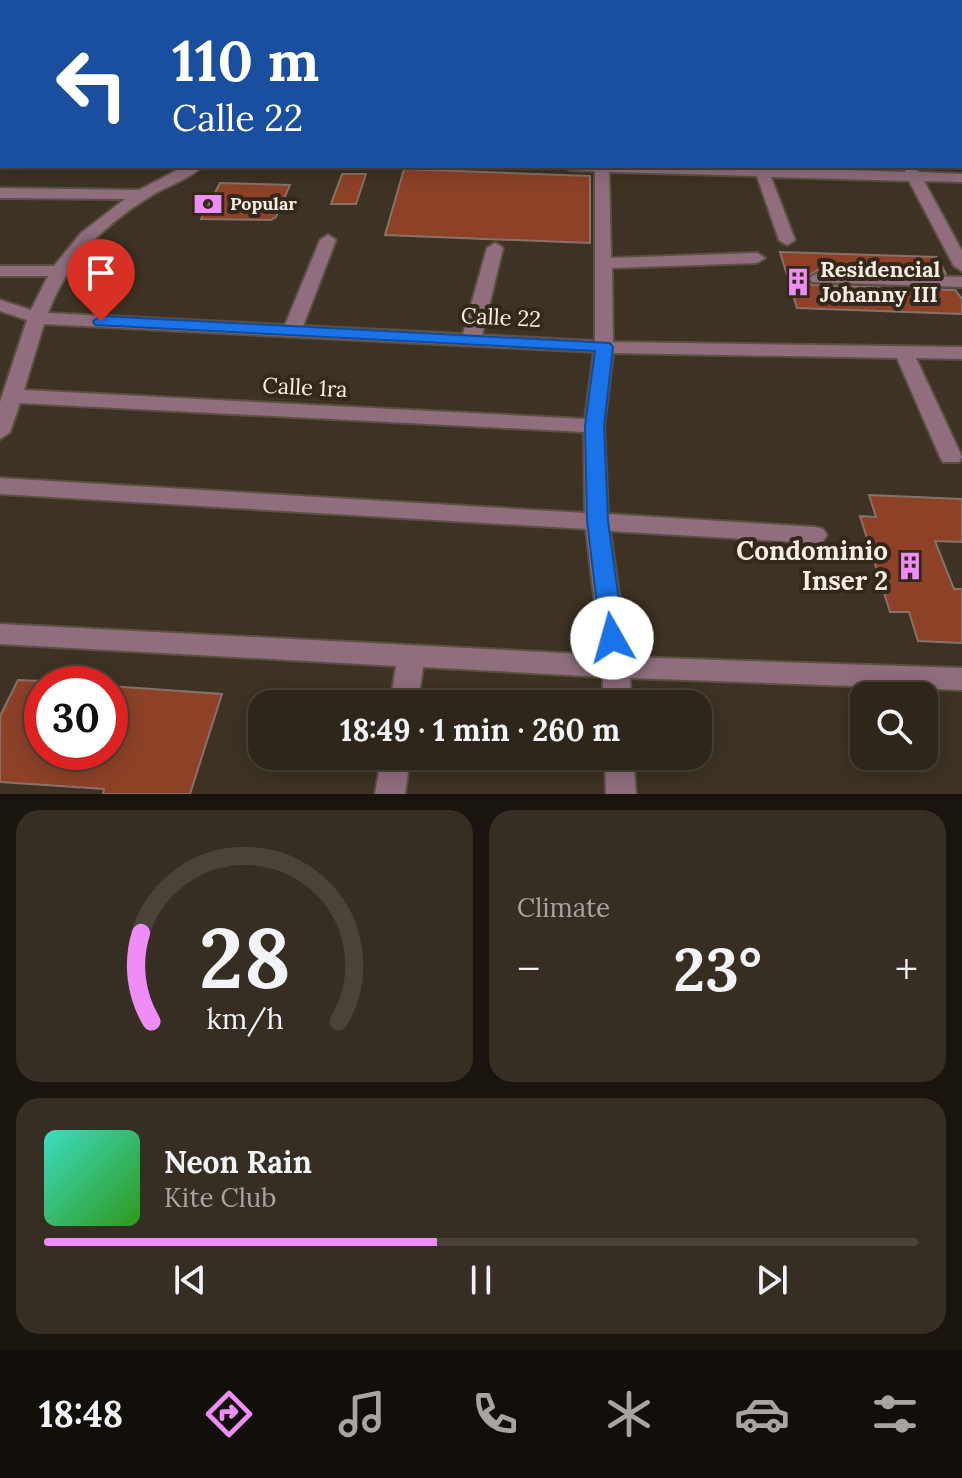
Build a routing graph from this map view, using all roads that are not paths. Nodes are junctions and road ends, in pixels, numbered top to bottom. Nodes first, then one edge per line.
1 (192, 168) edge
2 (602, 168) edge
3 (642, 168) edge
4 (762, 171) junction
5 (912, 171) edge
6 (962, 178) edge
7 (0, 193) edge
8 (142, 195) junction
9 (328, 240) dead end
10 (787, 240) dead end
11 (495, 248) dead end
12 (757, 258) dead end
13 (603, 263) junction
14 (962, 266) edge
15 (0, 271) edge
16 (58, 271) junction
17 (818, 278) dead end
18 (962, 282) edge
19 (0, 305) edge
20 (37, 318) junction
21 (292, 331) junction
22 (471, 340) junction
23 (604, 347) junction
24 (904, 352) junction
25 (962, 353) edge
26 (13, 396) junction
27 (594, 426) junction
28 (0, 432) edge
29 (951, 457) dead end
30 (0, 486) edge
31 (597, 521) junction
32 (815, 535) dead end
33 (0, 634) edge
34 (411, 655) junction
35 (616, 667) junction
36 (962, 679) edge
37 (406, 690) edge
38 (617, 690) edge
39 (394, 770) edge
40 (620, 770) edge
41 (390, 794) edge
42 (621, 794) edge

1 - 8 street
2 - 13 street
3 - 4 street
4 - 5 street
4 - 10 street
5 - 6 street
5 - 14 street
7 - 8 street
8 - 16 street
9 - 21 street
11 - 22 street
12 - 13 street
13 - 23 street
15 - 16 street
16 - 20 street
17 - 18 street
19 - 20 street, Calle 22
20 - 21 street, Calle 22
20 - 26 street
21 - 22 street, Calle 22
22 - 23 street, Calle 22
23 - 24 street, Calle 22
23 - 27 street
24 - 25 street, Calle 22
24 - 29 street
26 - 27 street, Calle 1ra
26 - 28 street
27 - 31 street
30 - 31 street
31 - 32 street
31 - 35 street
33 - 34 street
34 - 35 street
34 - 37 street
35 - 36 street
35 - 38 street
39 - 41 street
40 - 42 street

